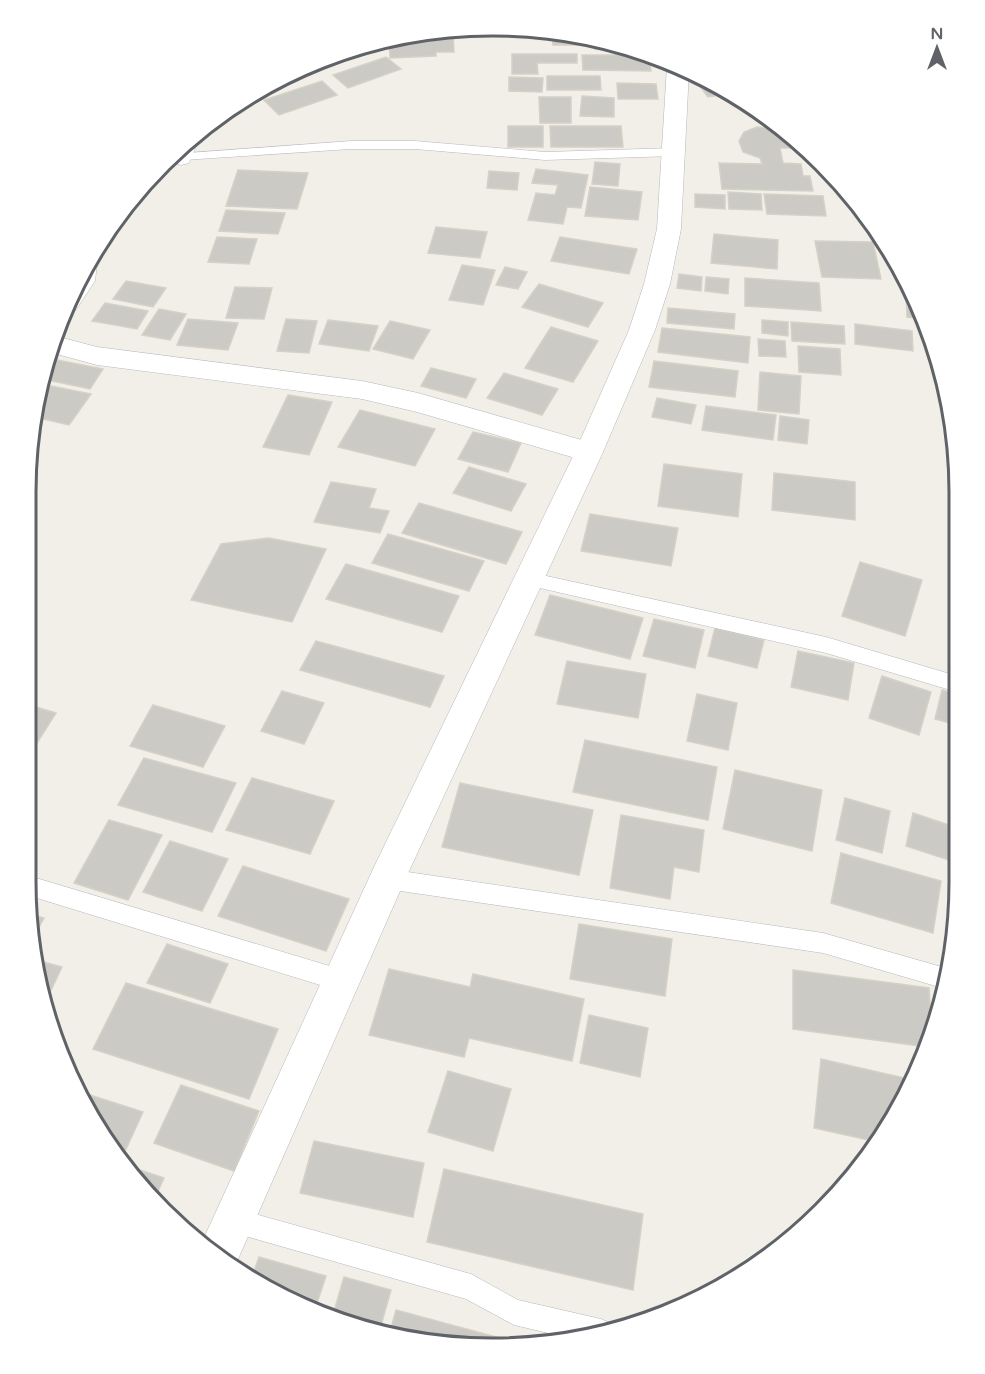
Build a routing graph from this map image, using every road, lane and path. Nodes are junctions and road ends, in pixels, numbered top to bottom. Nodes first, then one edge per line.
1 (682, 78) edge
2 (189, 152) edge
3 (674, 152) junction
4 (60, 346) edge
5 (589, 452) junction
6 (528, 579) junction
7 (949, 682) edge
8 (387, 879) junction
9 (36, 888) edge
10 (939, 977) edge
11 (342, 981) junction
12 (233, 1221) junction
13 (221, 1248) edge
14 (585, 1328) edge

1 - 3 street
2 - 3 lane
3 - 5 street
4 - 5 street
5 - 6 street
6 - 7 lane
6 - 8 street
8 - 10 lane
8 - 11 street
9 - 11 lane
11 - 12 street
12 - 13 street
12 - 14 lane

